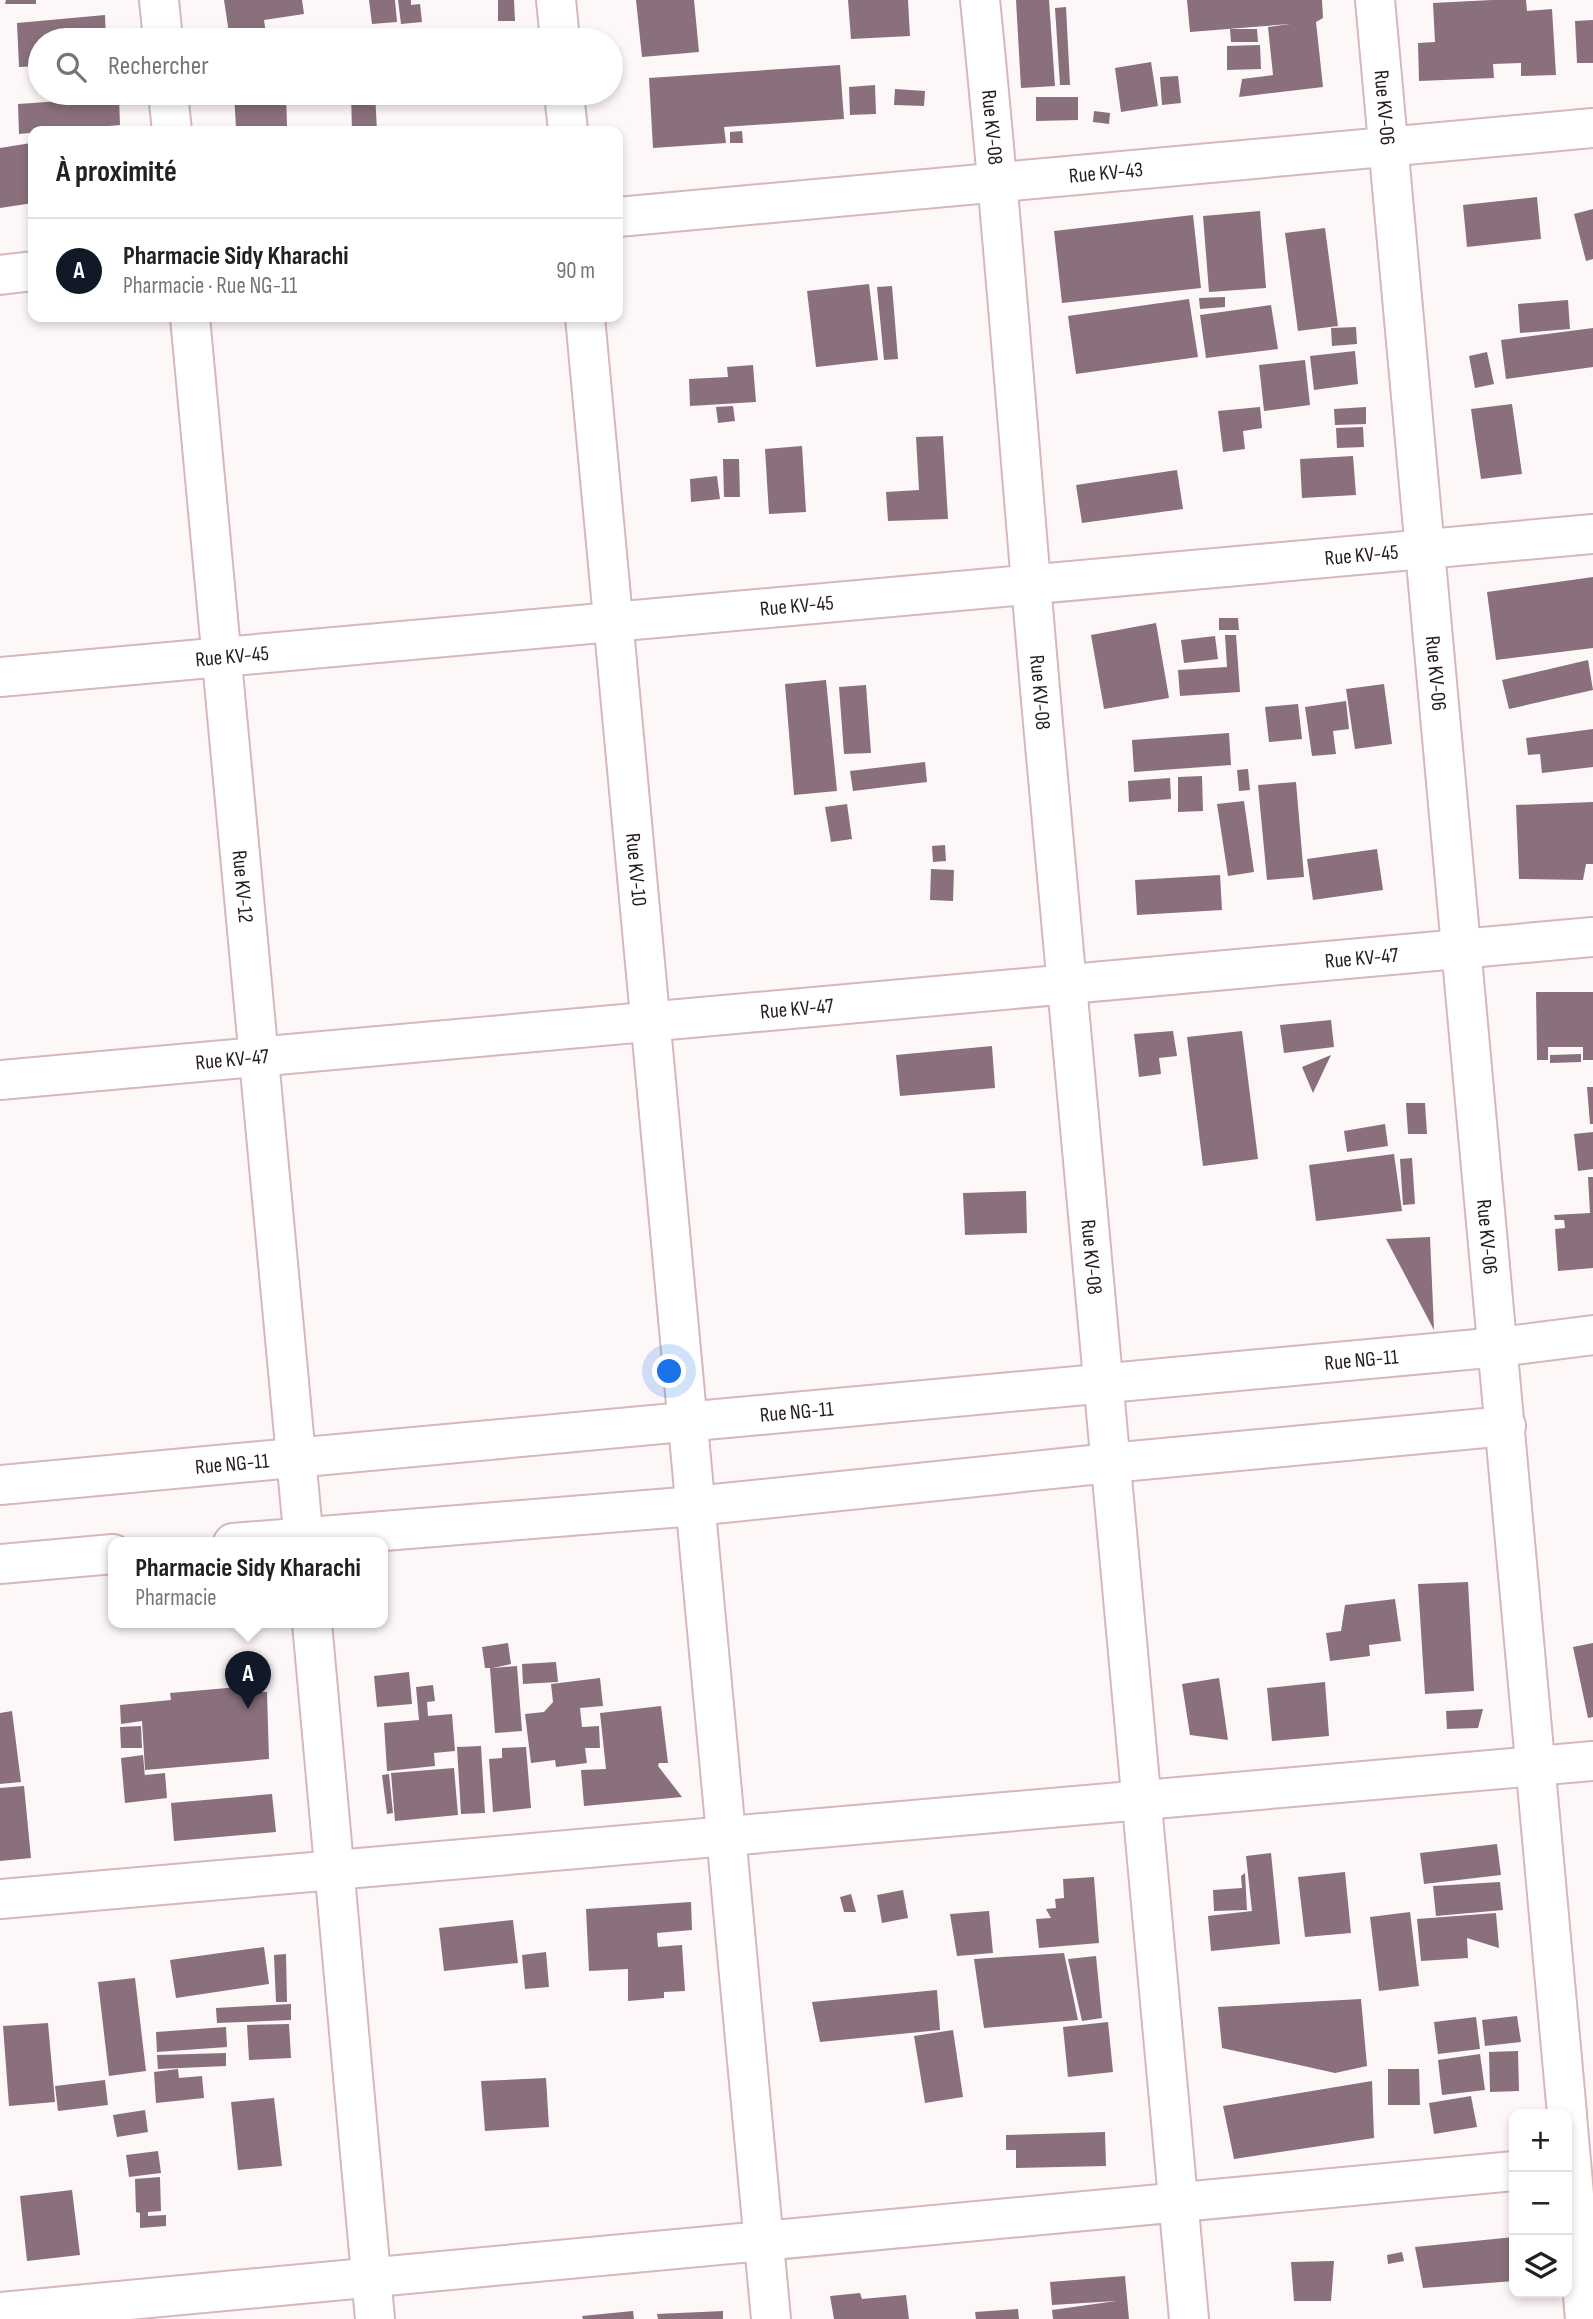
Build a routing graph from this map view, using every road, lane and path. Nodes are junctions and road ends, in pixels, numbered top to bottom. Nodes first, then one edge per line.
1 (159, 0) edge
2 (556, 0) edge
3 (980, 0) edge
4 (1375, 0) edge
5 (162, 28) edge
6 (559, 28) edge
7 (169, 105) edge
8 (565, 105) edge
9 (171, 126) edge
10 (567, 126) edge
11 (1593, 128) edge
12 (1389, 146) junction
13 (999, 183) junction
14 (623, 217) edge
15 (28, 272) edge
16 (0, 275) edge
17 (190, 322) edge
18 (585, 322) edge
19 (1593, 534) edge
20 (1426, 548) junction
21 (1031, 584) junction
22 (614, 622) junction
23 (220, 657) junction
24 (0, 677) edge
25 (1593, 937) edge
26 (1462, 949) junction
27 (1067, 985) junction
28 (651, 1022) junction
29 (258, 1057) junction
30 (0, 1080) edge
31 (1593, 1335) edge
32 (1499, 1347) junction
33 (1103, 1383) junction
34 (688, 1422) junction
35 (1506, 1426) junction
36 (296, 1458) junction
37 (1110, 1463) junction
38 (0, 1486) edge
39 (695, 1506) junction
40 (304, 1537) edge
41 (338, 1537) edge
42 (108, 1553) edge
43 (0, 1564) edge
44 (312, 1628) edge
45 (1593, 1761) edge
46 (1536, 1766) junction
47 (1141, 1800) junction
48 (726, 1836) junction
49 (334, 1871) junction
50 (0, 1899) edge
51 (1566, 2109) edge
52 (1572, 2140) edge
53 (1577, 2166) edge
54 (1509, 2171) edge
55 (1178, 2202) junction
56 (764, 2241) junction
57 (371, 2278) junction
58 (0, 2312) edge
59 (375, 2319) edge
60 (771, 2319) edge
61 (1189, 2319) edge
62 (1585, 2319) edge

1 - 5 street
2 - 6 street
3 - 13 street, Rue KV-08
4 - 12 street, Rue KV-06
7 - 9 street
8 - 10 street
11 - 12 street, Rue KV-43
12 - 13 street, Rue KV-43
12 - 20 street, Rue KV-06
13 - 14 street, Rue KV-43
13 - 21 street, Rue KV-08
15 - 16 street
17 - 23 street, Rue KV-12
18 - 22 street, Rue KV-10
19 - 20 street, Rue KV-45
20 - 21 street, Rue KV-45
20 - 26 street, Rue KV-06
21 - 22 street, Rue KV-45
21 - 27 street, Rue KV-08
22 - 23 street, Rue KV-45
22 - 28 street, Rue KV-10
23 - 24 street, Rue KV-45
23 - 29 street, Rue KV-12
25 - 26 street, Rue KV-47
26 - 27 street, Rue KV-47
26 - 32 street, Rue KV-06
27 - 28 street, Rue KV-47
27 - 33 street, Rue KV-08
28 - 29 street, Rue KV-47
28 - 34 street, Rue KV-10
29 - 30 street, Rue KV-47
29 - 36 street, Rue KV-12
31 - 32 street, Rue NG-11
32 - 33 street, Rue NG-11
32 - 35 street, Rue KV-06
33 - 34 street, Rue NG-11
33 - 37 street, Rue KV-08
34 - 36 street, Rue NG-11
34 - 39 street, Rue KV-10
35 - 37 street
35 - 46 street, Rue KV-06
36 - 38 street, Rue NG-11
36 - 40 street, Rue KV-12
37 - 39 street
37 - 47 street, Rue KV-08
39 - 41 street
39 - 48 street, Rue KV-10
42 - 43 street
44 - 49 street
45 - 46 street
46 - 47 street
46 - 51 street, Rue KV-06
47 - 48 street
47 - 55 street, Rue KV-08
48 - 49 street
48 - 56 street, Rue KV-10
49 - 50 street
49 - 57 street
52 - 53 street, Rue KV-06
53 - 62 street, Rue KV-06
54 - 55 street
55 - 56 street
55 - 61 street, Rue KV-08
56 - 57 street
56 - 60 street, Rue KV-10
57 - 58 street
57 - 59 street

